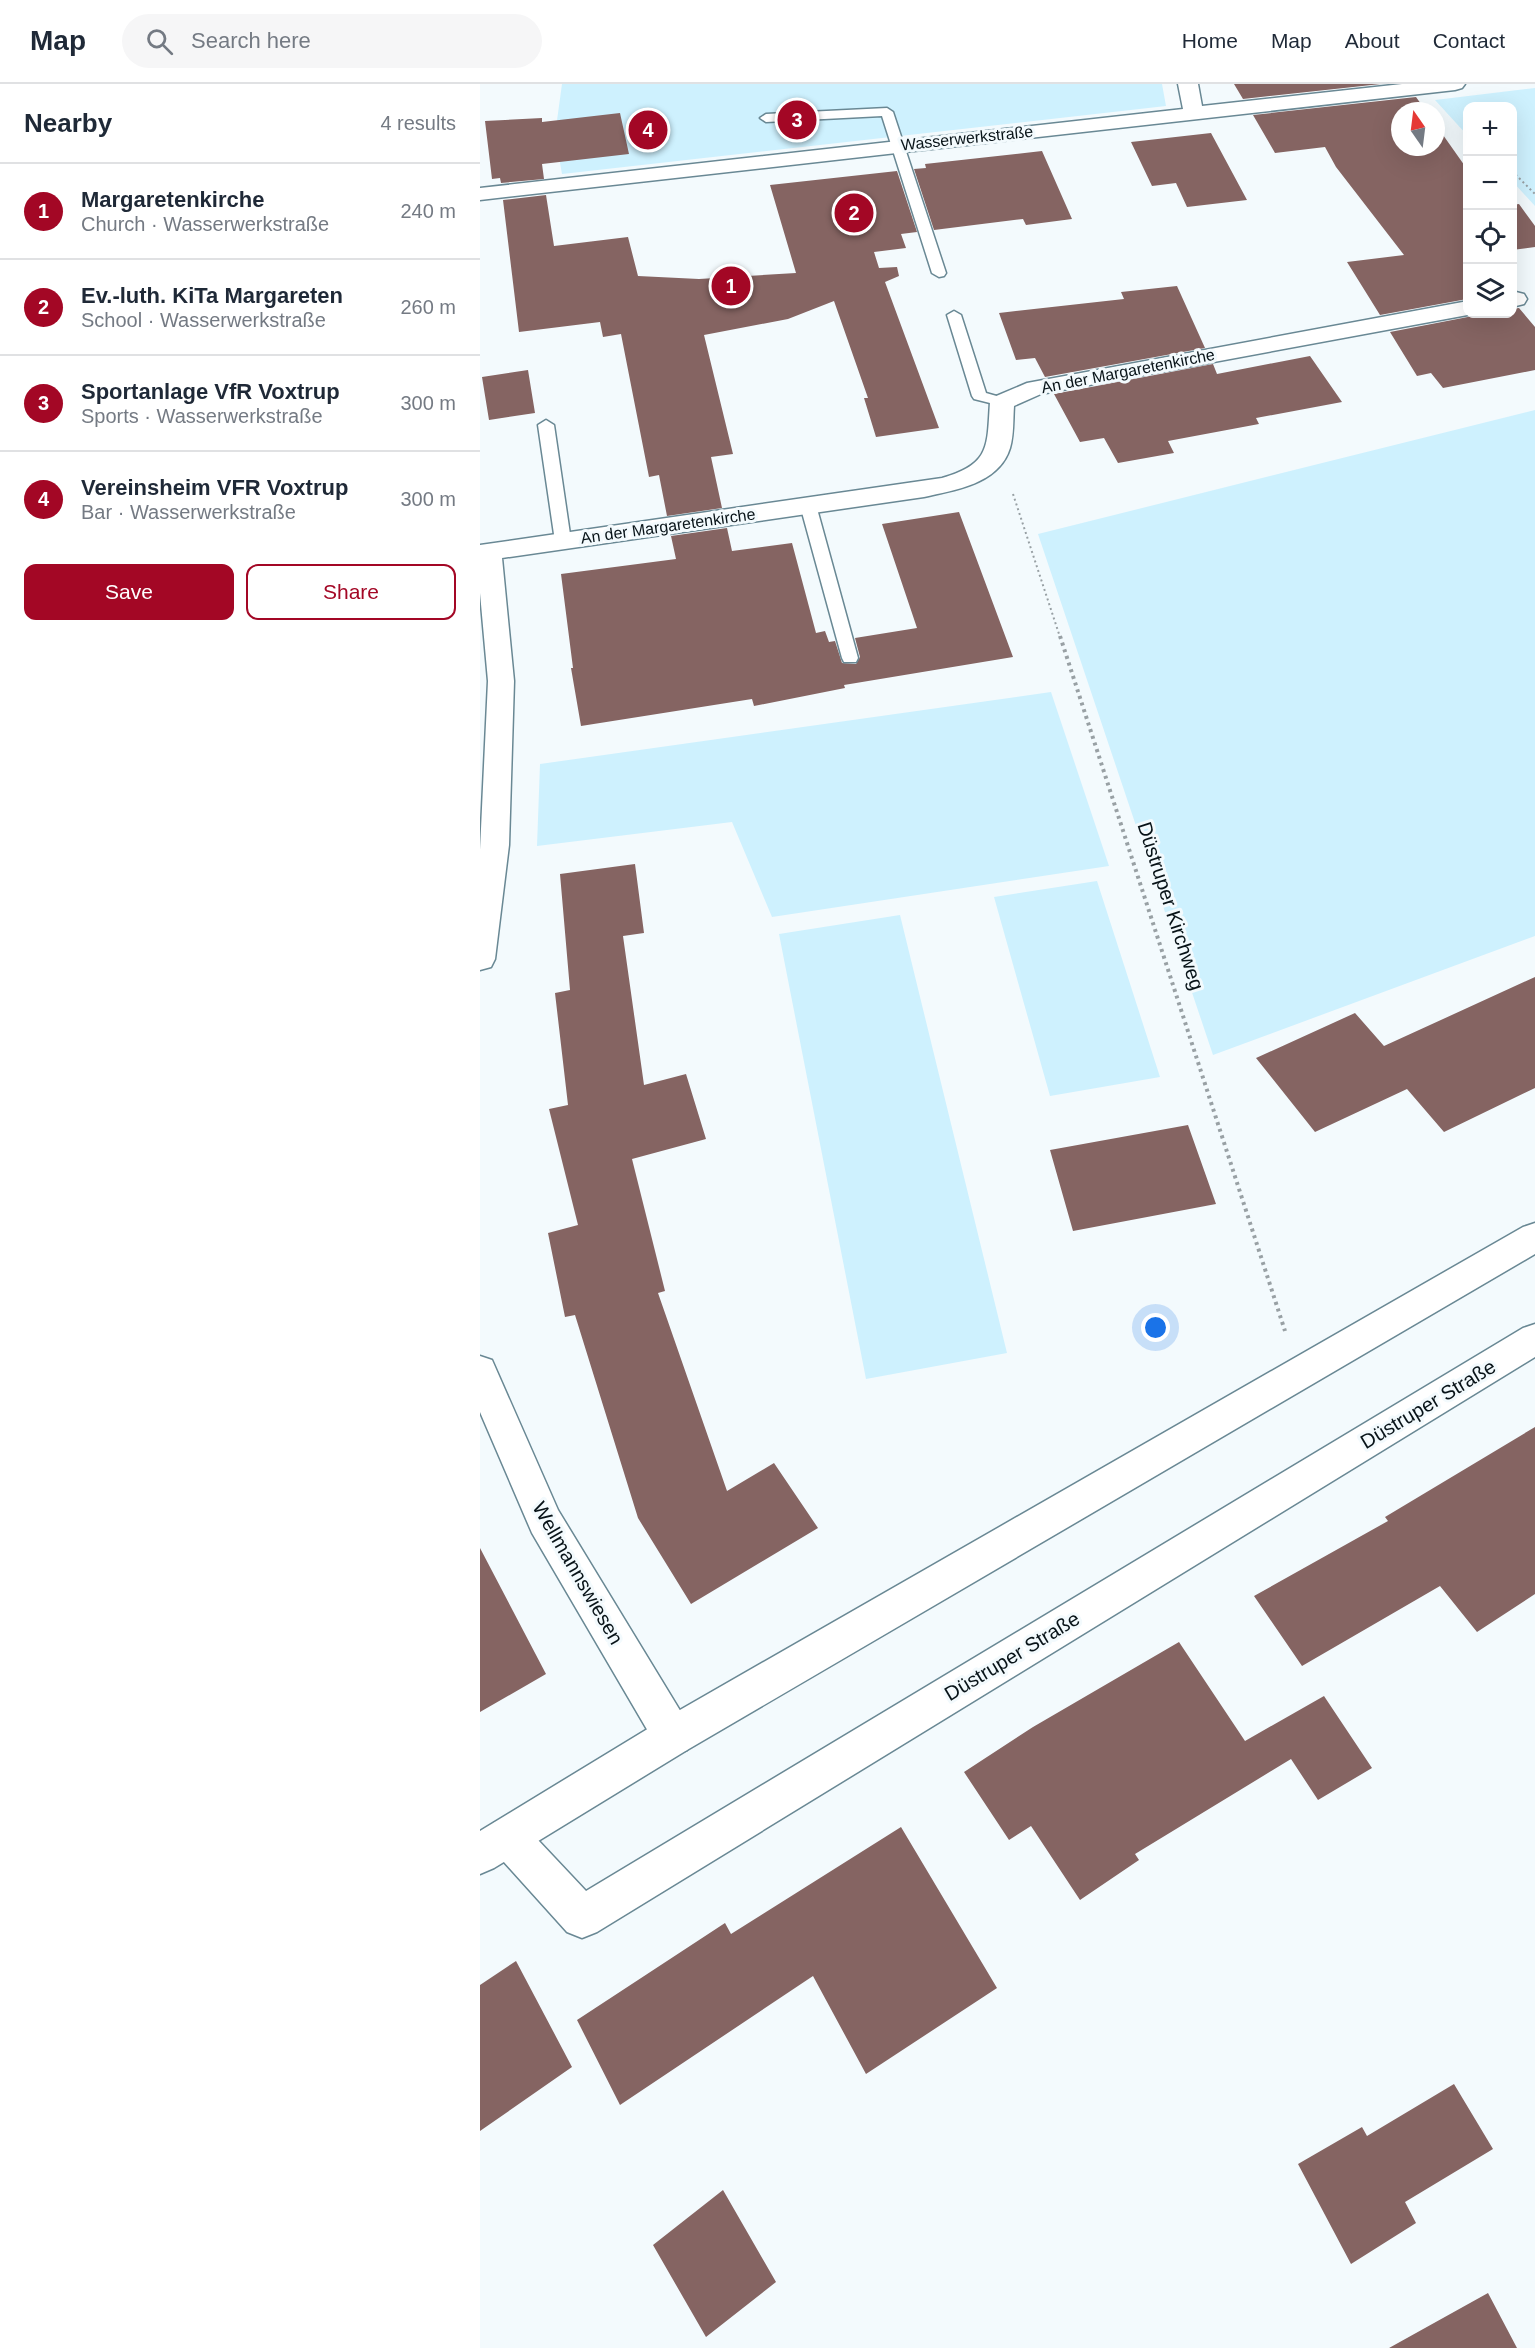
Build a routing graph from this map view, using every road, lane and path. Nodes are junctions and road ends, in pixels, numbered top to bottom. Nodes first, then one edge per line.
1 (1188, 84) edge
2 (1455, 84) edge
3 (1194, 115) junction
4 (766, 118) dead end
5 (898, 145) junction
6 (1517, 176) edge
7 (480, 194) edge
8 (1535, 194) edge
9 (939, 273) dead end
10 (1463, 309) edge
11 (954, 315) dead end
12 (1002, 402) junction
13 (546, 424) dead end
14 (985, 468) junction
15 (808, 506) junction
16 (563, 541) junction
17 (485, 552) edge
18 (850, 658) dead end
19 (489, 798) edge
20 (480, 959) edge
21 (1535, 1237) edge
22 (1535, 1339) edge
23 (1309, 1366) junction
24 (480, 1371) edge
25 (674, 1736) junction
26 (494, 1846) edge

1 - 3 street
2 - 3 street, Wasserwerkstraße
3 - 5 street, Wasserwerkstraße
4 - 5 lane
5 - 7 street, Wasserwerkstraße
5 - 9 lane
6 - 8 path
10 - 12 street, An der Margaretenkirche
11 - 12 lane
12 - 14 street
13 - 16 lane, An der Margaretenkirche
14 - 15 street, An der Margaretenkirche
14 - 23 path, Düstruper Kirchweg
15 - 16 street, An der Margaretenkirche
15 - 18 lane
16 - 17 street, An der Margaretenkirche
17 - 19 street
19 - 20 street
21 - 23 street, Düstruper Straße
22 - 26 street, Düstruper Straße
23 - 25 street, Düstruper Straße
24 - 25 street, Wellmannswiesen
25 - 26 street, Düstruper Straße

